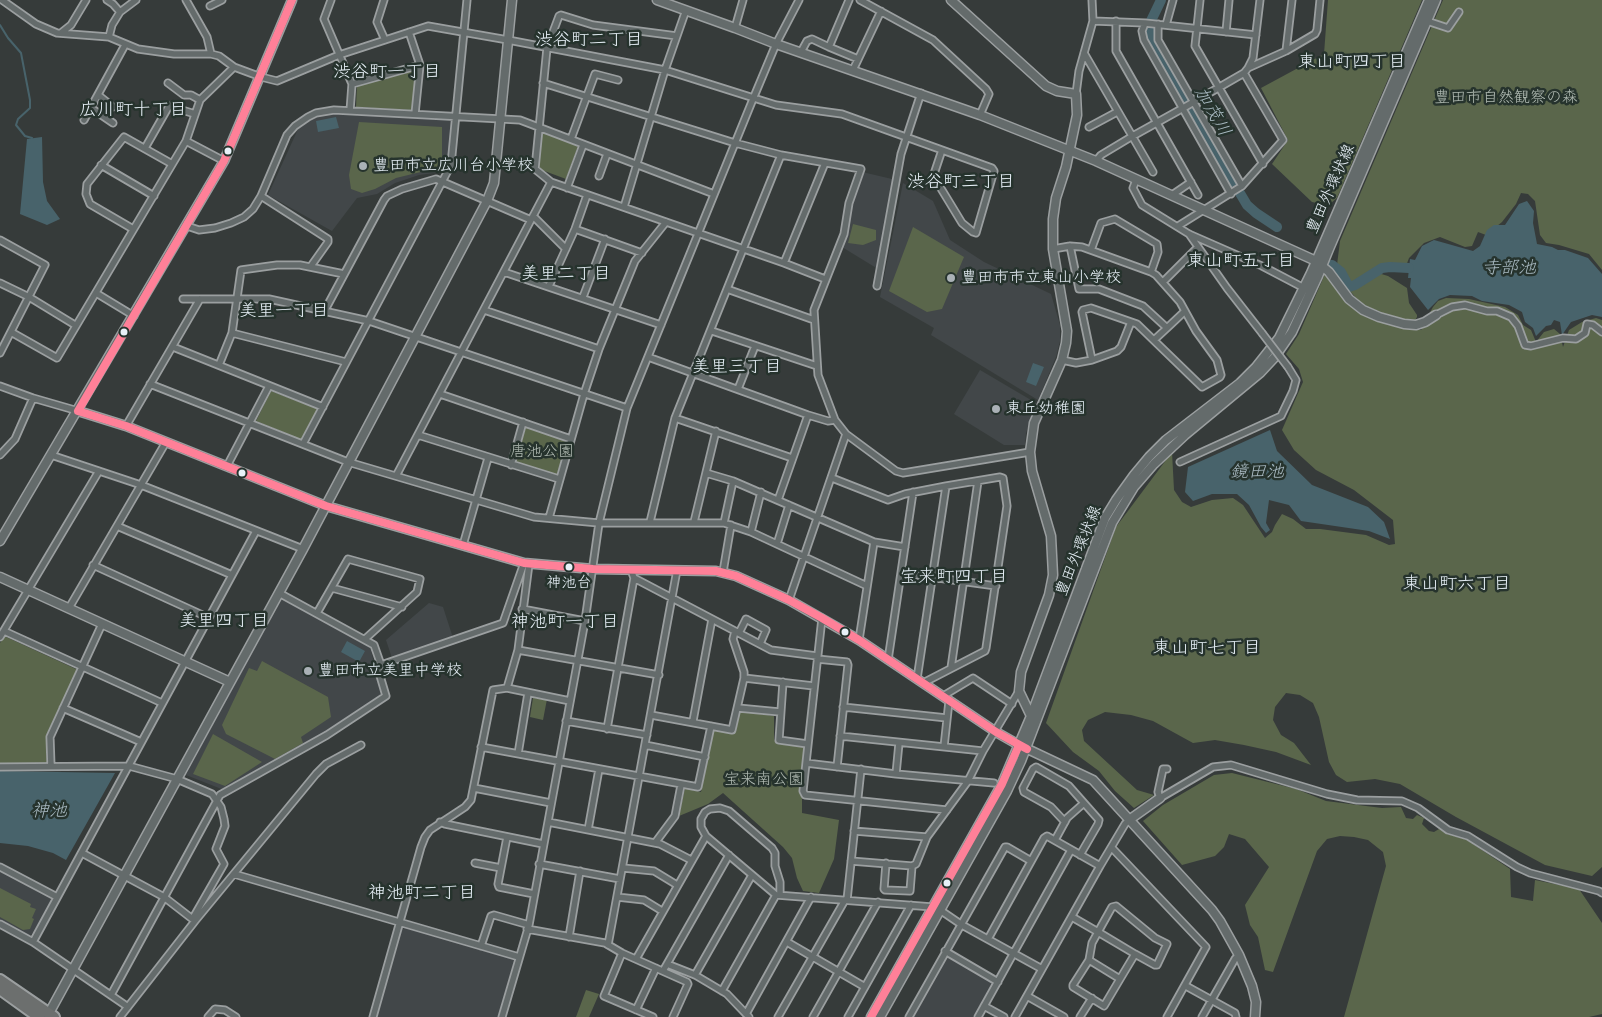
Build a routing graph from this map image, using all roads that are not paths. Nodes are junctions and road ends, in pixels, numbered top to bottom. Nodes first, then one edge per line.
1 (2, 0) edge
2 (86, 0) edge
3 (107, 0) edge
4 (136, 0) edge
5 (186, 0) edge
6 (222, 0) edge
7 (292, 0) edge
8 (331, 0) edge
9 (384, 0) edge
10 (467, 0) edge
11 (512, 0) edge
12 (657, 0) edge
13 (743, 0) edge
14 (799, 0) edge
15 (849, 0) edge
16 (860, 0) edge
17 (952, 0) edge
18 (1092, 0) edge
19 (1173, 0) edge
20 (1200, 0) edge
21 (1229, 0) edge
22 (1260, 0) edge
23 (1292, 0) edge
24 (1320, 0) edge
25 (1429, 0) edge
26 (1436, 0) edge
27 (210, 6) dead end
28 (686, 10) junction
29 (881, 11) junction
30 (120, 12) junction
31 (1459, 12) dead end
32 (1093, 20) junction
33 (1116, 21) junction
34 (1428, 21) junction
35 (1145, 22) junction
36 (1158, 24) junction
37 (1166, 25) junction
38 (735, 28) junction
39 (1197, 29) junction
40 (409, 32) junction
41 (1226, 32) junction
42 (61, 33) junction
43 (464, 33) junction
44 (1256, 35) junction
45 (677, 36) junction
46 (108, 37) junction
47 (385, 40) junction
48 (508, 40) junction
49 (776, 44) junction
50 (125, 45) junction
51 (828, 47) junction
52 (547, 48) junction
53 (1286, 51) junction
54 (801, 52) junction
55 (1084, 53) junction
56 (211, 54) junction
57 (339, 55) junction
58 (858, 59) junction
59 (420, 66) junction
60 (234, 67) junction
61 (665, 70) junction
62 (853, 70) junction
63 (1246, 71) junction
64 (261, 78) junction
65 (618, 80) dead end
66 (168, 83) dead end
67 (543, 83) junction
68 (352, 84) junction
69 (1219, 88) junction
70 (921, 93) junction
71 (1076, 94) junction
72 (98, 95) junction
73 (587, 96) junction
74 (753, 99) junction
75 (200, 100) junction
76 (1192, 103) junction
77 (113, 107) dead end
78 (91, 108) junction
79 (1183, 108) junction
80 (350, 111) junction
81 (1117, 112) junction
82 (194, 114) junction
83 (415, 114) junction
84 (980, 115) junction
85 (456, 117) junction
86 (651, 117) junction
87 (500, 119) junction
88 (84, 120) dead end
89 (113, 123) dead end
90 (1157, 123) junction
91 (1089, 127) dead end
92 (539, 128) junction
93 (906, 137) junction
94 (1131, 137) junction
95 (571, 139) junction
96 (186, 141) junction
97 (735, 143) junction
98 (583, 144) junction
99 (145, 148) junction
100 (942, 150) junction
101 (1070, 150) junction
102 (607, 154) junction
103 (781, 156) junction
104 (1096, 161) junction
105 (224, 162) junction
106 (825, 163) junction
107 (172, 164) junction
108 (1263, 164) junction
109 (102, 165) junction
110 (636, 166) junction
111 (1152, 172) dead end
112 (599, 176) dead end
113 (1136, 180) junction
114 (442, 182) junction
115 (551, 182) junction
116 (1191, 182) junction
117 (1242, 186) junction
118 (568, 188) junction
119 (587, 194) junction
120 (714, 194) junction
121 (1231, 194) junction
122 (1172, 195) junction
123 (1198, 195) dead end
124 (154, 196) junction
125 (261, 196) junction
126 (487, 202) junction
127 (624, 207) junction
128 (1204, 210) junction
129 (532, 218) junction
130 (666, 222) junction
131 (187, 226) junction
132 (1178, 226) junction
133 (133, 229) junction
134 (575, 229) junction
135 (698, 234) junction
136 (1189, 234) junction
137 (605, 239) junction
138 (0, 240) edge
139 (1070, 246) junction
140 (1198, 247) junction
141 (743, 249) junction
142 (1053, 249) junction
143 (566, 250) junction
144 (1091, 250) junction
145 (642, 253) junction
146 (784, 263) junction
147 (1319, 263) junction
148 (311, 266) junction
149 (504, 272) junction
150 (1151, 272) junction
151 (344, 274) junction
152 (825, 279) junction
153 (1162, 282) junction
154 (0, 283) edge
155 (549, 286) junction
156 (877, 286) dead end
157 (1304, 288) junction
158 (727, 289) junction
159 (96, 293) junction
160 (582, 297) junction
161 (29, 298) junction
162 (183, 299) dead end
163 (200, 299) junction
164 (237, 299) junction
165 (616, 309) junction
166 (324, 310) junction
167 (484, 310) junction
168 (1185, 311) junction
169 (1436, 315) joint
170 (134, 316) junction
171 (814, 320) junction
172 (368, 321) junction
173 (1131, 322) junction
174 (76, 325) junction
175 (662, 325) junction
176 (1167, 328) junction
177 (712, 331) junction
178 (11, 332) junction
179 (1602, 332) edge
180 (232, 333) junction
181 (415, 336) junction
182 (1154, 340) junction
183 (173, 346) junction
184 (755, 346) junction
185 (599, 349) junction
186 (461, 351) junction
187 (0, 353) edge
188 (648, 357) junction
189 (1062, 360) junction
190 (1092, 360) junction
191 (346, 362) junction
192 (219, 366) junction
193 (816, 366) junction
194 (693, 374) junction
195 (150, 384) junction
196 (0, 386) edge
197 (269, 386) junction
198 (738, 389) junction
199 (440, 394) junction
200 (584, 394) junction
201 (33, 398) junction
202 (323, 407) junction
203 (627, 408) junction
204 (78, 410) junction
205 (808, 415) junction
206 (675, 418) junction
207 (835, 420) junction
208 (523, 422) junction
209 (249, 423) junction
210 (126, 426) junction
211 (716, 431) junction
212 (846, 434) junction
213 (418, 435) junction
214 (571, 439) junction
215 (166, 442) junction
216 (303, 444) junction
217 (1030, 452) junction
218 (51, 454) junction
219 (0, 455) edge
220 (488, 458) junction
221 (792, 458) junction
222 (348, 462) junction
223 (1180, 462) dead end
224 (511, 465) junction
225 (227, 466) junction
226 (99, 471) junction
227 (706, 473) junction
228 (396, 476) junction
229 (832, 478) junction
230 (559, 479) junction
231 (978, 480) junction
232 (733, 481) junction
233 (141, 485) junction
234 (946, 486) junction
235 (761, 492) junction
236 (913, 492) junction
237 (476, 500) junction
238 (778, 500) junction
239 (788, 505) junction
240 (326, 506) junction
241 (549, 518) junction
242 (818, 518) junction
243 (650, 522) junction
244 (694, 522) junction
245 (599, 523) junction
246 (724, 523) junction
247 (731, 525) junction
248 (117, 526) junction
249 (256, 531) junction
250 (752, 532) junction
251 (0, 541) edge
252 (874, 542) junction
253 (777, 544) junction
254 (463, 545) junction
255 (905, 547) junction
256 (303, 549) junction
257 (804, 557) junction
258 (526, 563) junction
259 (93, 565) junction
260 (593, 569) junction
261 (677, 570) junction
262 (723, 572) junction
263 (902, 572) junction
264 (632, 574) junction
265 (232, 575) junction
266 (0, 577) edge
267 (933, 577) junction
268 (964, 581) junction
269 (867, 586) junction
270 (996, 586) junction
271 (332, 588) junction
272 (28, 590) junction
273 (279, 593) junction
274 (673, 598) junction
275 (789, 600) junction
276 (402, 607) junction
277 (69, 608) junction
278 (522, 609) junction
279 (317, 613) junction
280 (209, 618) junction
281 (822, 618) junction
282 (712, 619) junction
283 (585, 621) junction
284 (102, 624) junction
285 (737, 632) junction
286 (2, 634) edge
287 (365, 639) junction
288 (859, 640) junction
289 (760, 644) junction
290 (518, 650) junction
291 (817, 658) junction
292 (888, 660) junction
293 (186, 661) junction
294 (578, 661) junction
295 (381, 665) junction
296 (82, 668) junction
297 (618, 668) junction
298 (951, 668) junction
299 (659, 675) junction
300 (744, 678) junction
301 (920, 681) junction
302 (230, 682) junction
303 (783, 682) junction
304 (814, 686) junction
305 (507, 688) junction
306 (1019, 691) junction
307 (528, 692) junction
308 (946, 699) junction
309 (570, 701) junction
310 (162, 703) junction
311 (1012, 704) junction
312 (843, 707) junction
313 (63, 708) junction
314 (738, 708) junction
315 (780, 712) junction
316 (651, 715) junction
317 (1031, 716) junction
318 (947, 718) junction
319 (693, 721) junction
320 (566, 722) junction
321 (711, 726) junction
322 (607, 729) junction
323 (996, 732) junction
324 (647, 735) junction
325 (840, 736) junction
326 (141, 742) junction
327 (899, 743) junction
328 (361, 744) dead end
329 (808, 744) junction
330 (645, 745) junction
331 (482, 747) junction
332 (944, 747) junction
333 (1023, 747) junction
334 (983, 751) junction
335 (518, 754) junction
336 (705, 757) junction
337 (559, 762) junction
338 (806, 763) junction
339 (51, 766) junction
340 (128, 766) junction
341 (0, 767) edge
342 (837, 767) junction
343 (600, 769) junction
344 (860, 769) junction
345 (1167, 769) dead end
346 (896, 774) junction
347 (640, 776) junction
348 (177, 780) junction
349 (968, 781) junction
350 (994, 783) dead end
351 (681, 785) junction
352 (474, 788) junction
353 (1160, 798) junction
354 (218, 800) junction
355 (857, 801) junction
356 (551, 803) junction
357 (1084, 803) junction
358 (947, 810) junction
359 (1129, 820) junction
360 (440, 822) junction
361 (548, 822) junction
362 (1066, 822) junction
363 (588, 830) junction
364 (854, 831) junction
365 (706, 836) junction
366 (507, 837) junction
367 (927, 837) junction
368 (629, 838) junction
369 (1055, 840) junction
370 (655, 843) junction
371 (543, 844) junction
372 (1112, 848) junction
373 (1071, 850) junction
374 (82, 853) junction
375 (729, 855) junction
376 (1080, 855) junction
377 (691, 860) junction
378 (851, 861) junction
379 (1031, 861) junction
380 (475, 863) dead end
381 (886, 863) junction
382 (540, 864) junction
383 (912, 866) junction
384 (1100, 866) junction
385 (0, 867) edge
386 (501, 868) junction
387 (623, 868) junction
388 (580, 871) junction
389 (234, 874) junction
390 (752, 875) junction
391 (124, 876) junction
392 (620, 879) junction
393 (677, 885) junction
394 (1601, 890) edge
395 (534, 894) junction
396 (778, 895) junction
397 (57, 897) junction
398 (164, 897) junction
399 (811, 897) junction
400 (617, 898) junction
401 (846, 900) junction
402 (878, 902) junction
403 (911, 905) junction
404 (936, 909) junction
405 (662, 911) junction
406 (1072, 917) junction
407 (194, 920) junction
408 (399, 923) junction
409 (0, 924) edge
410 (962, 925) junction
411 (528, 927) junction
412 (1098, 932) junction
413 (569, 937) junction
414 (988, 939) junction
415 (33, 942) junction
416 (786, 942) junction
417 (608, 945) junction
418 (481, 946) junction
419 (946, 951) junction
420 (622, 953) junction
421 (1014, 954) junction
422 (1135, 954) junction
423 (1239, 956) junction
424 (519, 957) junction
425 (813, 957) junction
426 (636, 959) junction
427 (1088, 960) junction
428 (667, 964) junction
429 (656, 968) junction
430 (73, 969) junction
431 (1042, 969) junction
432 (664, 971) junction
433 (839, 972) junction
434 (695, 975) junction
435 (1120, 979) junction
436 (0, 980) edge
437 (998, 982) junction
438 (864, 986) junction
439 (1186, 986) junction
440 (0, 990) edge
441 (722, 991) junction
442 (111, 995) junction
443 (1027, 996) junction
444 (1092, 998) junction
445 (1212, 1000) junction
446 (984, 1006) junction
447 (128, 1007) junction
448 (636, 1010) junction
449 (748, 1015) edge
450 (47, 1016) edge
451 (120, 1017) edge
452 (208, 1017) edge
453 (236, 1017) edge
454 (373, 1017) edge
455 (502, 1017) edge
456 (653, 1017) edge
457 (673, 1017) edge
458 (778, 1017) edge
459 (813, 1017) edge
460 (848, 1017) edge
461 (871, 1017) edge
462 (880, 1017) edge
463 (909, 1017) edge
464 (978, 1017) edge
465 (1004, 1017) edge
466 (1015, 1017) edge
467 (1064, 1017) edge
468 (1080, 1017) edge
469 (1168, 1017) edge
470 (1202, 1017) edge
471 (1236, 1017) edge
472 (1255, 1017) edge

1 - 42 street
2 - 42 street
3 - 30 street
4 - 30 street
5 - 56 street
6 - 27 street
7 - 64 street
8 - 57 street
9 - 47 street
10 - 43 street
11 - 48 street
12 - 28 street
13 - 38 street
14 - 49 street
15 - 51 street
16 - 29 street
17 - 71 street
18 - 32 street
19 - 37 street
20 - 39 street
21 - 41 street
22 - 44 street
23 - 53 street
24 - 53 street
25 - 147 street, 豊田外環状線
26 - 34 street, 豊田外環状線
28 - 38 street
28 - 45 street
29 - 58 street
29 - 84 street
30 - 46 street
31 - 34 street
32 - 33 street
32 - 55 street
33 - 35 street
33 - 90 street
34 - 147 street, 豊田外環状線
35 - 36 street
35 - 79 street
36 - 37 street
36 - 76 street
37 - 39 street
38 - 49 street
39 - 41 street
39 - 69 street
40 - 43 street
40 - 47 street
40 - 59 street
41 - 44 street
42 - 46 street
43 - 48 street
43 - 85 street
44 - 63 street
45 - 52 street
45 - 61 street
46 - 50 street
47 - 57 street
48 - 52 street
48 - 87 street
49 - 54 street
49 - 74 street
50 - 56 street
50 - 72 street
51 - 54 street
51 - 58 street
52 - 61 street
52 - 67 street
53 - 63 street
54 - 62 street
55 - 71 street
55 - 81 street
56 - 60 street
57 - 64 street
57 - 68 street
58 - 62 street
59 - 68 street
59 - 83 street
60 - 64 street
60 - 75 street
61 - 74 street
61 - 86 street
62 - 70 street
63 - 69 street
63 - 108 street
64 - 105 street
65 - 73 street
66 - 75 street
67 - 73 street
67 - 92 street
68 - 80 street
69 - 76 street
69 - 108 street
70 - 84 street
70 - 93 street
71 - 101 street
72 - 77 street
72 - 78 street
73 - 86 street
73 - 95 street
74 - 93 street
74 - 97 street
75 - 82 street
76 - 79 street
76 - 117 street
78 - 88 street
78 - 89 street
79 - 90 street
79 - 121 street
80 - 83 street
80 - 125 street
81 - 91 street
81 - 94 street
82 - 96 street
82 - 99 street
83 - 85 street
84 - 101 street
85 - 87 street
85 - 114 street
86 - 97 street
86 - 110 street
87 - 92 street
87 - 126 street
90 - 94 street
90 - 116 street
92 - 95 street
92 - 115 street
93 - 100 street
93 - 156 street
94 - 104 street
94 - 111 street
95 - 98 street
96 - 105 street
96 - 107 street
97 - 103 street
97 - 120 street
98 - 102 street
98 - 118 street
99 - 107 street
99 - 109 street
100 - 100 street
101 - 104 street
101 - 142 street
102 - 110 street
102 - 112 street
103 - 106 street
103 - 141 street
104 - 113 street
105 - 131 street
106 - 146 street
106 - 152 street
107 - 124 street
108 - 117 street
109 - 124 street
109 - 133 street
110 - 120 street
110 - 127 street
113 - 122 street
113 - 132 street
114 - 126 street
114 - 151 street
114 - 172 street
115 - 118 street
115 - 129 street
116 - 122 street
116 - 123 street
117 - 121 street
118 - 119 street
119 - 127 street
119 - 134 street
120 - 135 street
121 - 128 street
122 - 128 street
124 - 133 street
125 - 131 street
125 - 148 street
126 - 129 street
126 - 181 street
127 - 130 street
128 - 132 street
128 - 147 street
129 - 143 street
129 - 149 street
130 - 135 street
130 - 145 street
131 - 170 street
132 - 136 street
133 - 159 street
134 - 137 street
134 - 143 street
135 - 141 street
135 - 175 street
136 - 140 street
136 - 157 street
137 - 145 street
137 - 160 street
138 - 161 street
139 - 142 street
139 - 144 street
139 - 176 street
140 - 153 street
140 - 223 street, bridge
141 - 146 street
141 - 158 street
142 - 189 street
143 - 155 street
144 - 150 street
144 - 150 street
145 - 165 street
146 - 152 street
147 - 157 street, 豊田外環状線
147 - 169 street
147 - 333 street, 豊田外環状線
148 - 151 street
148 - 164 street
149 - 155 street
149 - 167 street
150 - 153 street
151 - 166 street
152 - 171 street
153 - 168 street
154 - 161 street
155 - 160 street
157 - 317 street, 豊田外環状線
158 - 171 street
158 - 177 street
159 - 170 street
159 - 174 street
160 - 165 street
161 - 174 street
161 - 178 street
162 - 163 street
163 - 164 street
163 - 183 street
164 - 166 street
164 - 180 street
165 - 175 street
165 - 185 street
166 - 172 street
167 - 185 street
167 - 186 street
168 - 176 street
168 - 182 street
169 - 179 street
170 - 204 street
171 - 193 street
172 - 181 street
172 - 191 street
173 - 182 street
173 - 190 street
173 - 190 street
174 - 178 street
175 - 188 street
176 - 182 street
177 - 184 street
177 - 194 street
178 - 187 street
180 - 191 street
180 - 192 street
181 - 186 street
181 - 222 street
183 - 192 street
183 - 195 street
184 - 193 street
184 - 198 street
185 - 200 street
186 - 199 street
186 - 200 street
188 - 194 street
188 - 203 street
189 - 190 street
189 - 217 street
191 - 202 street
192 - 197 street
193 - 207 street
194 - 198 street
194 - 206 street
195 - 209 street
195 - 210 street
196 - 201 street
197 - 202 street
197 - 209 street
198 - 205 street
199 - 208 street
199 - 213 street
200 - 203 street
200 - 214 street
201 - 204 street
201 - 219 street
202 - 216 street
203 - 245 street
204 - 210 street
204 - 218 street
205 - 207 street
205 - 221 street
206 - 211 street
206 - 243 street
207 - 212 street
208 - 214 street
208 - 224 street
209 - 216 street
209 - 225 street
210 - 215 street
211 - 221 street
211 - 227 street
212 - 217 street
212 - 229 street
213 - 220 street
213 - 228 street
214 - 230 street
215 - 225 street
215 - 233 street
216 - 222 street
217 - 306 street
218 - 226 street
218 - 251 street
220 - 224 street
220 - 237 street
221 - 238 street
222 - 228 street
222 - 240 street
224 - 230 street
225 - 240 street
226 - 233 street
226 - 272 street
227 - 232 street
227 - 244 street
228 - 237 street
229 - 236 street
229 - 242 street
230 - 241 street
231 - 234 street
231 - 268 street
231 - 270 street
232 - 235 street
232 - 246 street
233 - 248 street
233 - 249 street
234 - 236 street
234 - 267 street
235 - 238 street
235 - 250 street
236 - 255 street
237 - 241 street
237 - 254 street
238 - 239 street
239 - 242 street
239 - 253 street
240 - 254 street
240 - 256 street
241 - 245 street
242 - 252 street
242 - 257 street
243 - 244 street
243 - 245 street
244 - 246 street
245 - 260 street
246 - 247 street
247 - 250 street
247 - 262 street
248 - 259 street
248 - 265 street
249 - 256 street
249 - 265 street
250 - 253 street
252 - 255 street
252 - 269 street
253 - 257 street
254 - 258 street
255 - 263 street
256 - 273 street
257 - 269 street
257 - 275 street
258 - 260 street
258 - 278 street
258 - 295 street
259 - 277 street
259 - 280 street
260 - 264 street
260 - 283 street
261 - 262 street
261 - 264 street
261 - 274 street
262 - 275 street
263 - 267 street
263 - 292 street
264 - 274 street
264 - 297 street
265 - 280 street
266 - 272 street
267 - 268 street
267 - 301 street
268 - 270 street
268 - 298 street
269 - 288 street
270 - 298 street
271 - 276 street
271 - 276 street
271 - 279 street
272 - 277 street
272 - 286 street
273 - 279 street
273 - 302 street
274 - 282 street
274 - 299 street
275 - 281 street
276 - 287 street
277 - 284 street
278 - 283 street
278 - 290 street
279 - 287 street
280 - 293 street
281 - 288 street
281 - 291 street
282 - 285 street
282 - 319 street
283 - 294 street
284 - 293 street
284 - 296 street
285 - 289 street
285 - 289 street
285 - 300 street
286 - 296 street
287 - 295 street
288 - 292 street
289 - 291 street
290 - 294 street
290 - 305 street
291 - 304 street
291 - 312 street
292 - 301 street
293 - 302 street
293 - 310 street
294 - 297 street
294 - 309 street
295 - 354 street
296 - 310 street
296 - 313 street
297 - 299 street
297 - 322 street
298 - 301 street
299 - 316 street
300 - 303 street
300 - 314 street
301 - 308 street
302 - 348 street
303 - 304 street
303 - 315 street
304 - 329 street
305 - 307 street
305 - 331 street
306 - 311 street
306 - 317 street
307 - 309 street
307 - 335 street
308 - 311 street
308 - 318 street
308 - 323 street
309 - 320 street
310 - 326 street
311 - 323 street
312 - 318 street
312 - 325 street
313 - 326 street
313 - 339 street
314 - 315 street
314 - 321 street
315 - 329 street
316 - 319 street
316 - 324 street
317 - 333 street, 豊田外環状線
318 - 332 street
319 - 321 street
320 - 322 street
320 - 337 street
321 - 336 street
322 - 324 street
323 - 333 street
323 - 334 street
324 - 330 street
325 - 327 street
325 - 342 street
326 - 340 street
327 - 332 street
327 - 346 street
328 - 389 street
329 - 338 street
330 - 336 street
330 - 347 street
331 - 335 street
331 - 352 street
332 - 334 street
333 - 359 street
333 - 404 street, 豊田外環状線
334 - 349 street
335 - 337 street
336 - 351 street
337 - 343 street
337 - 356 street
338 - 342 street
338 - 355 street
339 - 340 street
339 - 341 street
340 - 348 street
340 - 374 street
342 - 344 street
343 - 347 street
343 - 363 street
344 - 346 street
344 - 355 street
345 - 353 street
346 - 349 street
347 - 351 street
347 - 368 street
348 - 354 street
348 - 391 street
349 - 350 street
349 - 358 street
351 - 370 street
352 - 356 street
352 - 360 street
353 - 359 street
353 - 394 street
354 - 398 street
354 - 407 street
355 - 358 street
355 - 364 street
356 - 361 street
357 - 362 street
357 - 362 street
357 - 376 street
358 - 367 street
359 - 372 street
359 - 423 street
360 - 366 street
360 - 408 street
361 - 363 street
361 - 371 street
362 - 369 street
363 - 368 street
364 - 367 street
364 - 378 street
365 - 375 street
365 - 377 street
365 - 396 street
366 - 371 street
366 - 386 street
367 - 383 street
368 - 370 street
368 - 387 street
369 - 373 street
369 - 379 street
370 - 377 street
371 - 382 street
372 - 384 street
372 - 439 street
373 - 376 street
373 - 421 street
374 - 391 street
374 - 397 street
375 - 390 street
375 - 428 street
376 - 384 street
377 - 393 street
378 - 381 street
378 - 401 street
379 - 410 street
379 - 414 street
380 - 386 street
381 - 383 street
381 - 383 street
382 - 388 street
382 - 395 street
384 - 406 street
385 - 397 street
386 - 395 street
387 - 392 street
387 - 393 street
388 - 392 street
388 - 413 street
389 - 407 street
389 - 408 street
390 - 396 street
390 - 434 street
391 - 398 street
391 - 430 street
392 - 400 street
393 - 405 street
395 - 411 street
396 - 399 street
396 - 441 street
397 - 415 street
398 - 407 street
398 - 442 street
399 - 401 street
399 - 416 street
400 - 405 street
400 - 417 street
401 - 402 street
401 - 425 street
402 - 403 street
402 - 433 street
403 - 404 street
403 - 438 street
404 - 410 street
404 - 461 street, 豊田外環状線
404 - 462 street, 豊田外環状線
405 - 426 street
406 - 412 street
406 - 431 street
407 - 447 street
408 - 418 street
408 - 454 street
409 - 415 street
410 - 414 street
410 - 419 street
411 - 413 street
411 - 418 street
411 - 424 street
412 - 422 street
412 - 422 street
412 - 427 street
413 - 417 street
414 - 421 street
415 - 430 street
416 - 425 street
416 - 449 street
417 - 420 street
418 - 424 street
419 - 437 street
419 - 463 street
420 - 426 street
420 - 448 street
421 - 431 street
421 - 437 street
422 - 435 street
423 - 445 street
423 - 472 street
424 - 455 street
425 - 433 street
425 - 458 street
426 - 429 street
427 - 435 street
427 - 444 street
428 - 432 street
428 - 434 street
429 - 432 street
429 - 448 street
430 - 442 street
430 - 450 street
431 - 443 street
432 - 457 street
433 - 438 street
433 - 459 street
434 - 441 street
435 - 444 street
436 - 450 highway
437 - 446 street
438 - 460 street
439 - 445 street
439 - 469 street
440 - 450 highway
441 - 449 street
442 - 447 street
443 - 466 street
443 - 467 street
444 - 468 street
445 - 470 street
445 - 471 street
446 - 464 street
446 - 465 street
447 - 451 street
448 - 456 street
452 - 453 street

